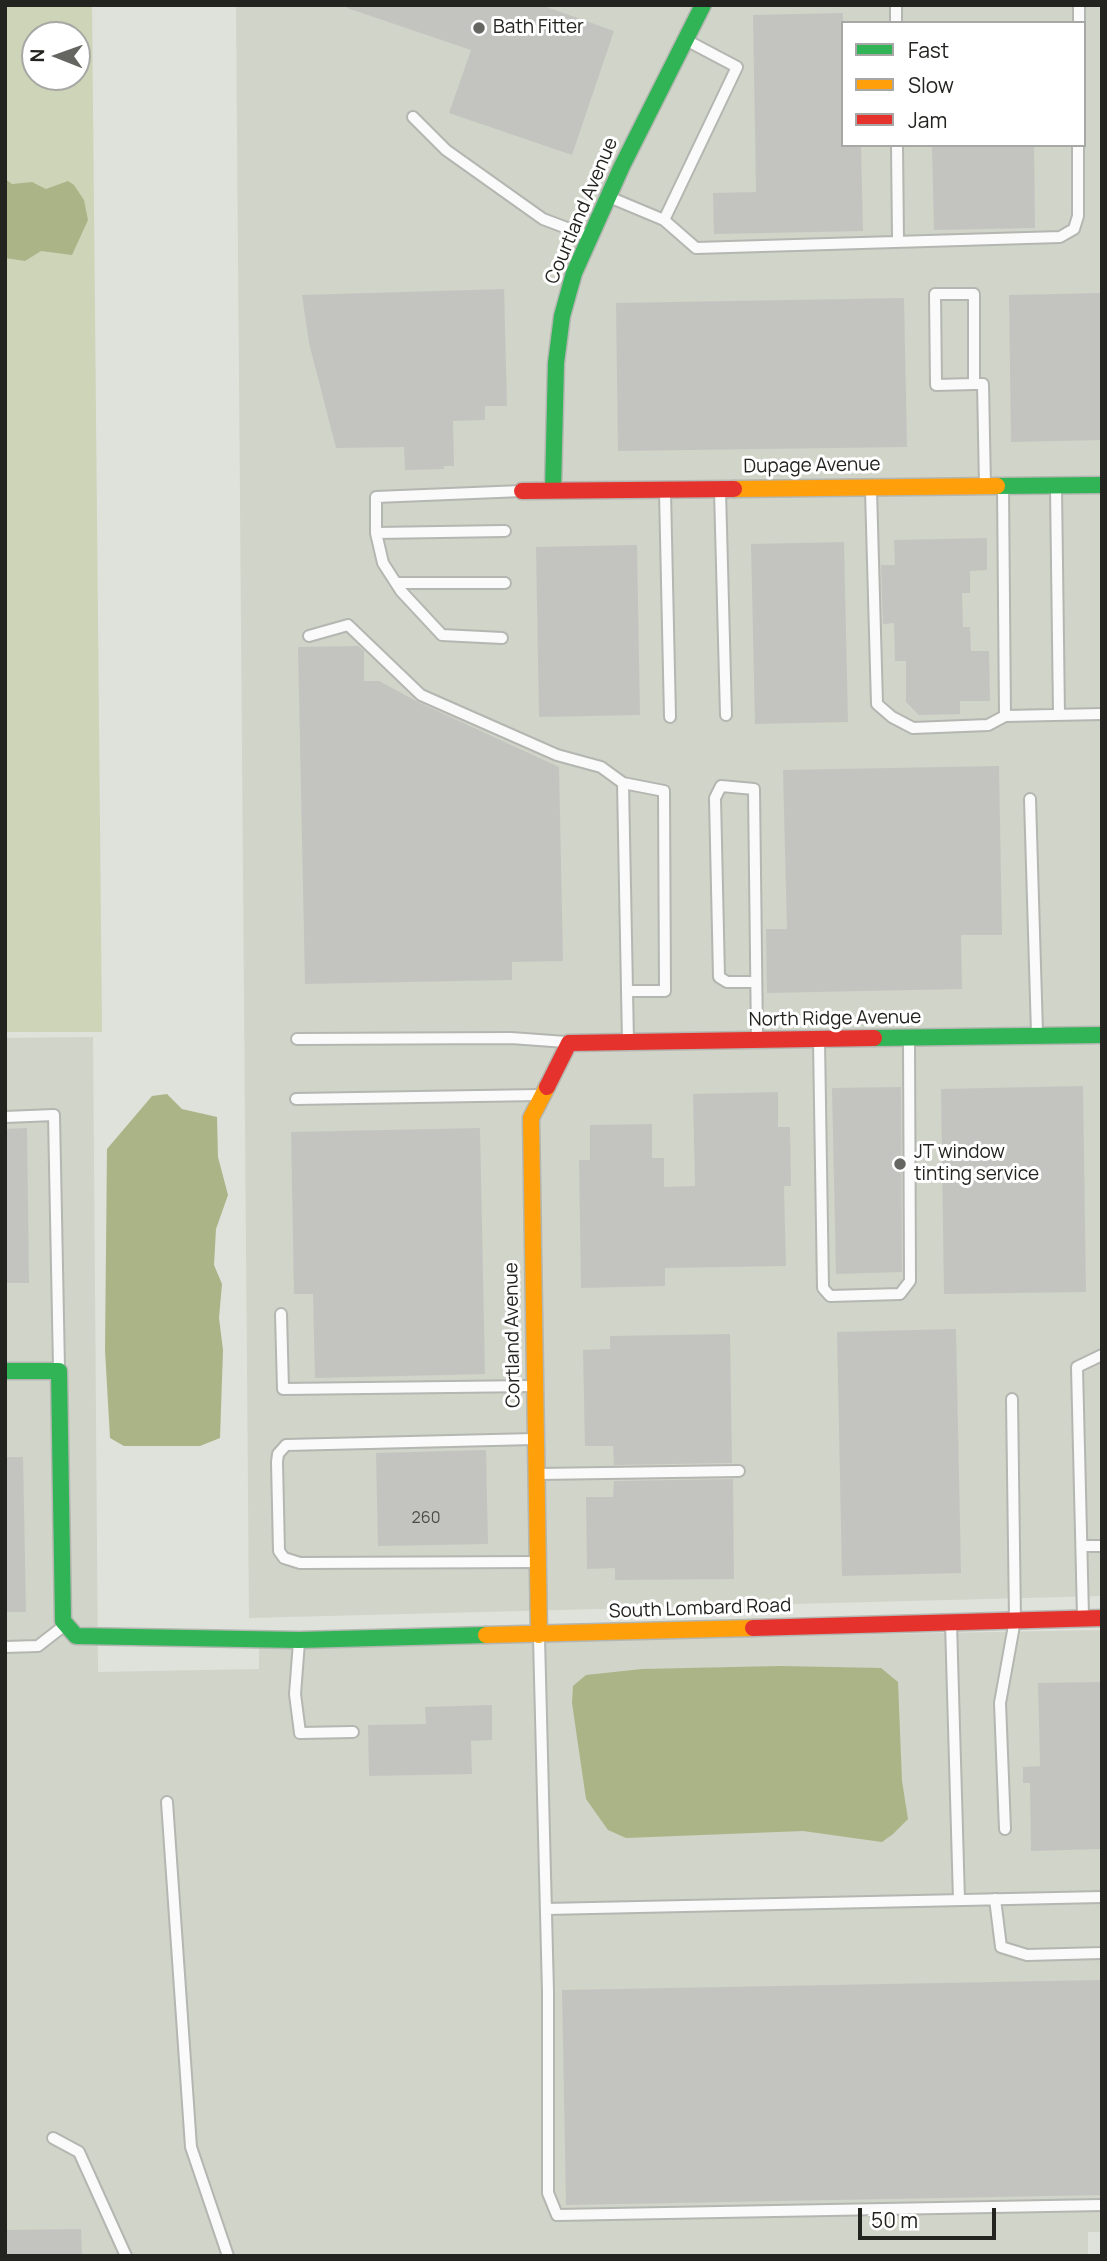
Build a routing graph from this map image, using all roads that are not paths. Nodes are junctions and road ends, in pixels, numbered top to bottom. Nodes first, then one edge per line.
1 (703, 5) edge
2 (686, 40) junction
3 (413, 117) dead end
4 (897, 147) edge
5 (1079, 147) edge
6 (609, 197) junction
7 (664, 220) junction
8 (591, 237) junction
9 (898, 240) junction
10 (974, 384) junction
11 (985, 485) junction
12 (1003, 485) junction
13 (1056, 485) junction
14 (1102, 485) edge
15 (871, 487) junction
16 (665, 489) junction
17 (720, 489) junction
18 (522, 491) joint
19 (554, 491) junction
20 (505, 531) dead end
21 (376, 533) junction
22 (396, 583) junction
23 (506, 583) dead end
24 (309, 636) dead end
25 (502, 638) dead end
26 (1102, 714) edge
27 (726, 715) dead end
28 (1059, 715) junction
29 (1005, 716) junction
30 (670, 717) dead end
31 (624, 783) junction
32 (1030, 799) dead end
33 (756, 982) junction
34 (627, 991) junction
35 (1102, 1035) edge
36 (1037, 1036) junction
37 (909, 1038) junction
38 (297, 1039) dead end
39 (819, 1039) junction
40 (757, 1041) junction
41 (628, 1042) junction
42 (569, 1043) junction
43 (542, 1095) junction
44 (296, 1099) dead end
45 (5, 1117) edge
46 (281, 1314) dead end
47 (1102, 1355) edge
48 (5, 1371) edge
49 (59, 1371) junction
50 (534, 1386) junction
51 (1012, 1399) dead end
52 (535, 1439) junction
53 (739, 1471) dead end
54 (536, 1474) junction
55 (1082, 1546) junction
56 (1102, 1546) edge
57 (537, 1562) junction
58 (1102, 1618) edge
59 (1084, 1619) junction
60 (1015, 1620) junction
61 (951, 1621) junction
62 (65, 1624) junction
63 (539, 1635) junction
64 (299, 1640) junction
65 (5, 1647) edge
66 (354, 1732) dead end
67 (167, 1802) dead end
68 (1005, 1829) dead end
69 (1102, 1897) edge
70 (996, 1899) junction
71 (959, 1900) junction
72 (546, 1909) junction
73 (1102, 1953) edge
74 (52, 2138) dead end
75 (1102, 2205) edge
76 (126, 2256) edge
77 (228, 2256) edge

1 - 2 street, Courtland Avenue
2 - 6 street, Courtland Avenue
2 - 7 lane
3 - 8 lane
4 - 9 lane
5 - 9 lane
6 - 7 lane
6 - 8 street, Courtland Avenue
7 - 9 lane
8 - 19 street, Courtland Avenue
10 - 10 lane
10 - 11 lane
11 - 12 street, Dupage Avenue
11 - 15 street, Dupage Avenue
12 - 13 street, Dupage Avenue
12 - 29 lane
13 - 14 street, Dupage Avenue
13 - 28 lane
15 - 17 street, Dupage Avenue
15 - 29 lane
16 - 17 street, Dupage Avenue
16 - 19 street, Dupage Avenue
16 - 30 lane
17 - 27 lane
18 - 19 street, Dupage Avenue
18 - 21 lane
20 - 21 lane
21 - 22 lane
22 - 23 lane
22 - 25 lane
24 - 31 lane
26 - 28 lane
28 - 29 lane
31 - 34 lane
31 - 34 lane
32 - 36 lane
33 - 33 lane
33 - 40 lane
34 - 41 lane
35 - 36 street, North Ridge Avenue
36 - 37 street, North Ridge Avenue
37 - 39 street, North Ridge Avenue
37 - 39 lane
38 - 42 lane
39 - 40 street, North Ridge Avenue
40 - 41 street, North Ridge Avenue
41 - 42 street, North Ridge Avenue
42 - 43 street, Cortland Avenue
43 - 44 lane
43 - 50 street, Cortland Avenue
45 - 49 lane
46 - 50 lane
47 - 55 lane
48 - 49 street
49 - 62 street
50 - 52 street, Cortland Avenue
51 - 60 lane
52 - 54 street, Cortland Avenue
52 - 57 lane
53 - 54 lane
54 - 57 street, Cortland Avenue
55 - 56 lane
55 - 59 lane
57 - 63 street, Cortland Avenue
58 - 59 street, South Lombard Road
59 - 60 street, South Lombard Road
60 - 61 street, South Lombard Road
60 - 68 lane
61 - 63 street, South Lombard Road
61 - 71 lane
62 - 64 street, South Lombard Road
62 - 65 lane
63 - 64 street, South Lombard Road
63 - 72 lane
64 - 66 lane
67 - 77 lane
69 - 70 lane
70 - 71 lane
70 - 73 lane
71 - 72 lane
72 - 75 lane
74 - 76 lane

